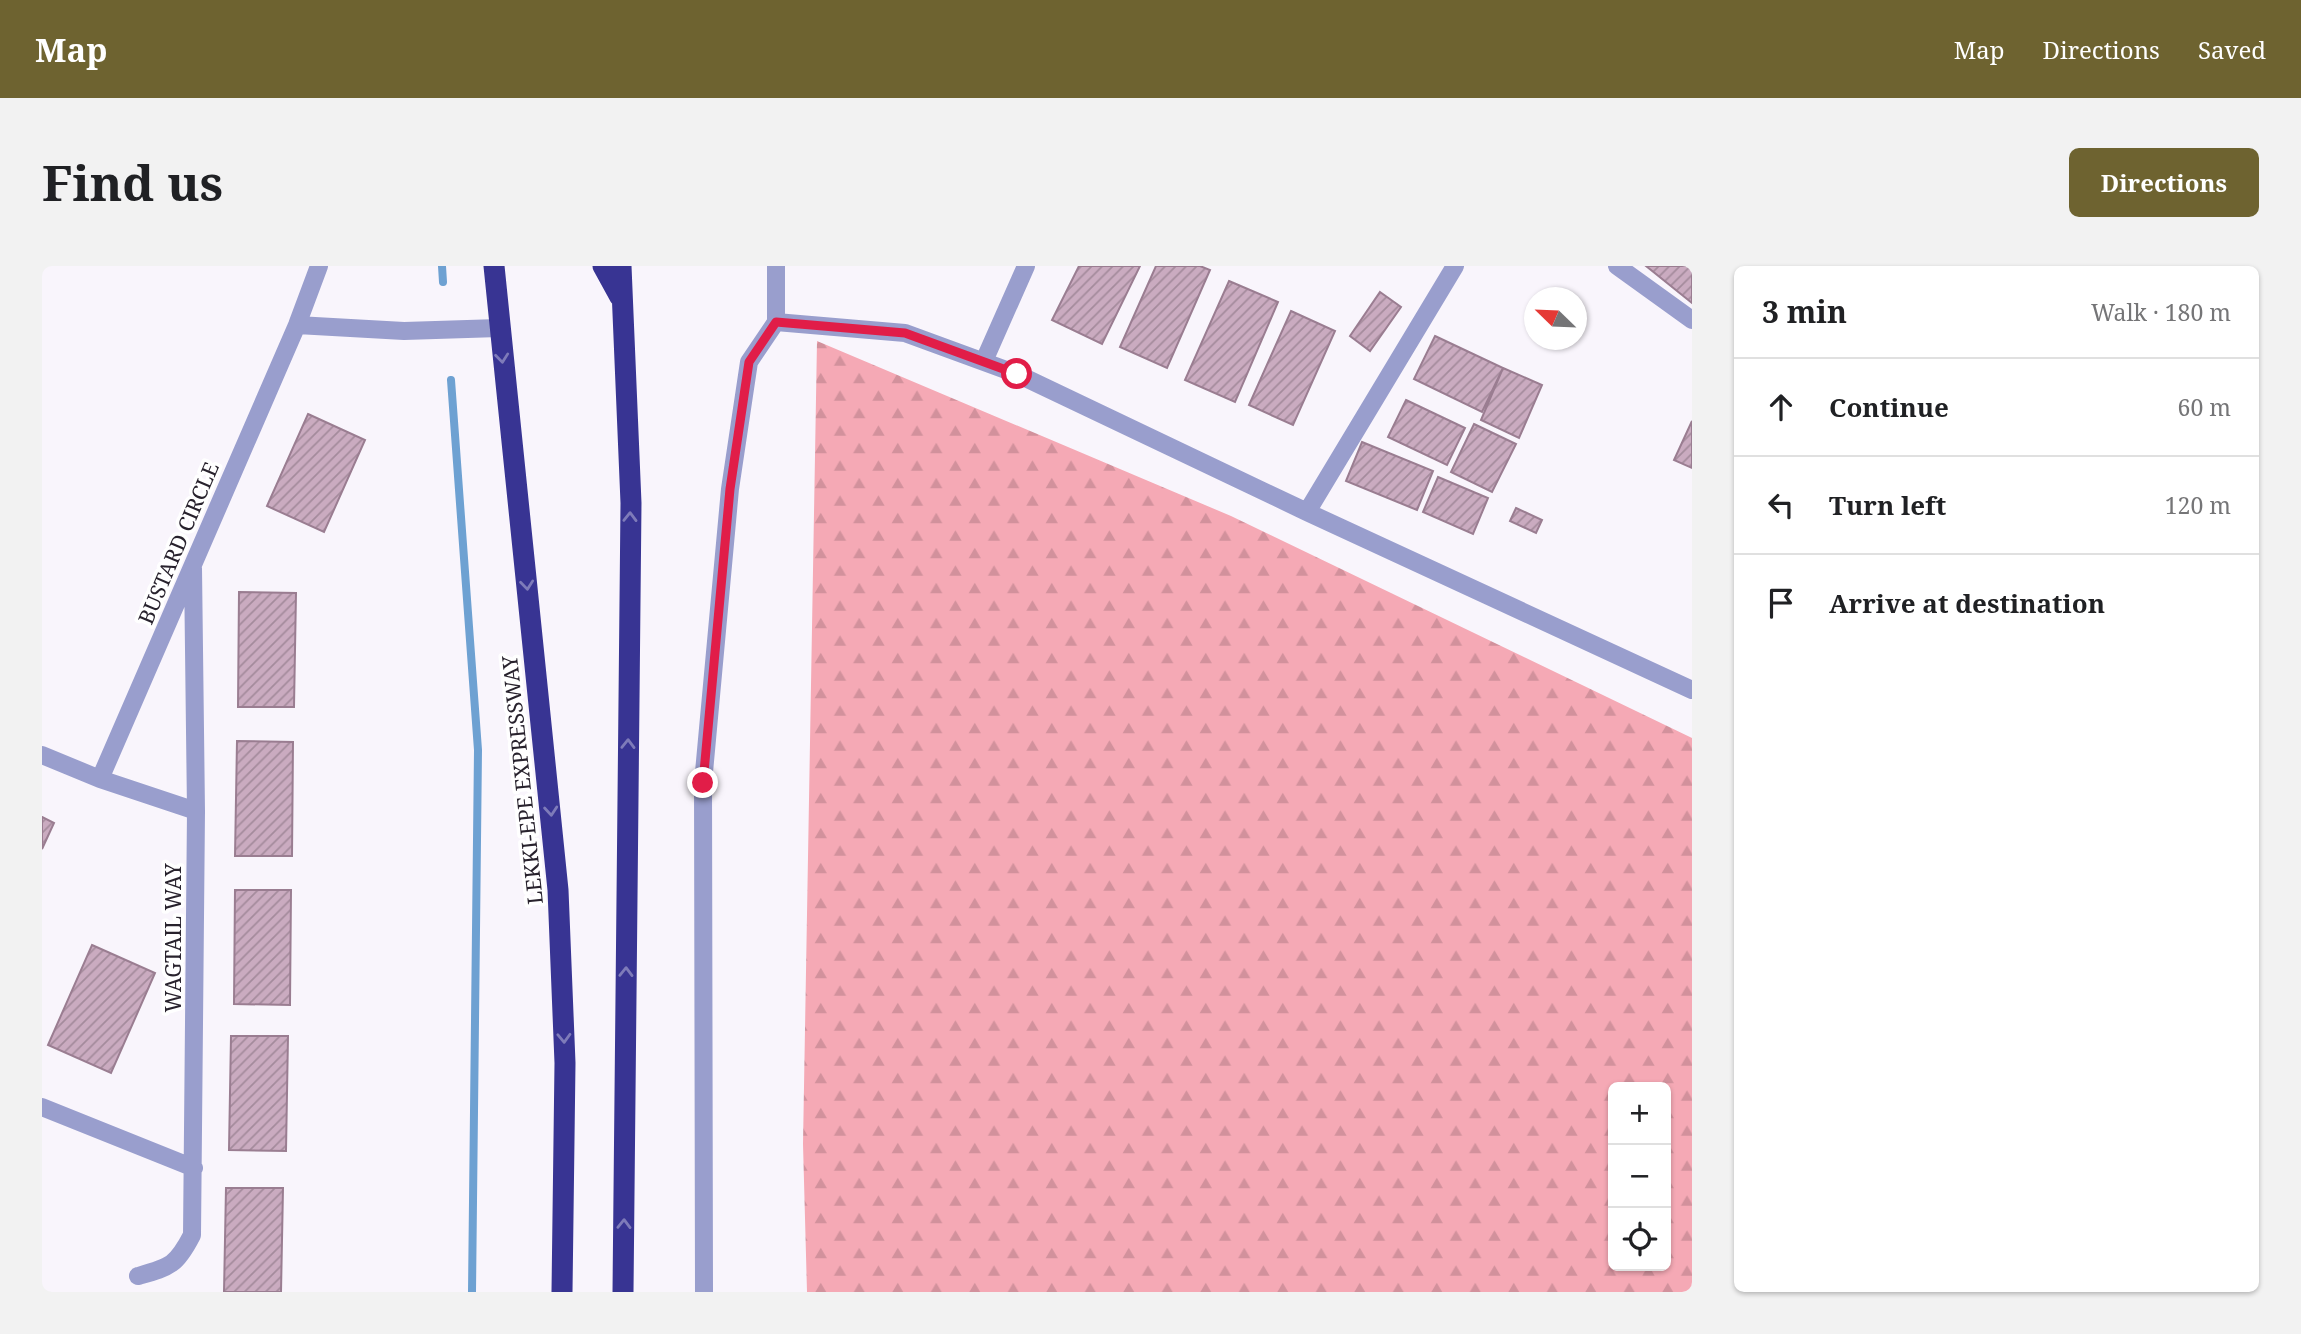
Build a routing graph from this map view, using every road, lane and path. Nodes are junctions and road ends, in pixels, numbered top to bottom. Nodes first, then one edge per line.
1 (318, 266) edge
2 (494, 266) edge
3 (603, 266) edge
4 (621, 266) edge
5 (776, 266) edge
6 (1026, 266) edge
7 (1455, 266) edge
8 (1616, 266) edge
9 (623, 302) junction
10 (1692, 320) edge
11 (776, 322) junction
12 (297, 325) junction
13 (499, 328) junction
14 (984, 362) junction
15 (1307, 512) junction
16 (193, 568) junction
17 (1692, 690) edge
18 (42, 755) edge
19 (100, 779) junction
20 (196, 811) junction
21 (42, 1107) edge
22 (194, 1168) junction
23 (138, 1276) dead end
24 (562, 1292) edge
25 (623, 1292) edge
26 (704, 1292) edge

1 - 12 street, BUSTARD CIRCLE
2 - 13 highway, LEKKI-EPE EXPRESSWAY
3 - 9 highway
4 - 9 highway
5 - 11 street
6 - 14 street
7 - 15 street
8 - 10 street
25 -> 9 highway
11 - 14 street
11 - 26 street
12 - 13 street
12 - 16 street, BUSTARD CIRCLE
13 -> 24 highway, LEKKI-EPE EXPRESSWAY
14 - 15 street
15 - 17 street
16 - 19 street, BUSTARD CIRCLE
16 - 20 street, WAGTAIL WAY
18 - 19 street
19 - 20 street
20 - 22 street, WAGTAIL WAY
21 - 22 street
22 - 23 street, WAGTAIL WAY

